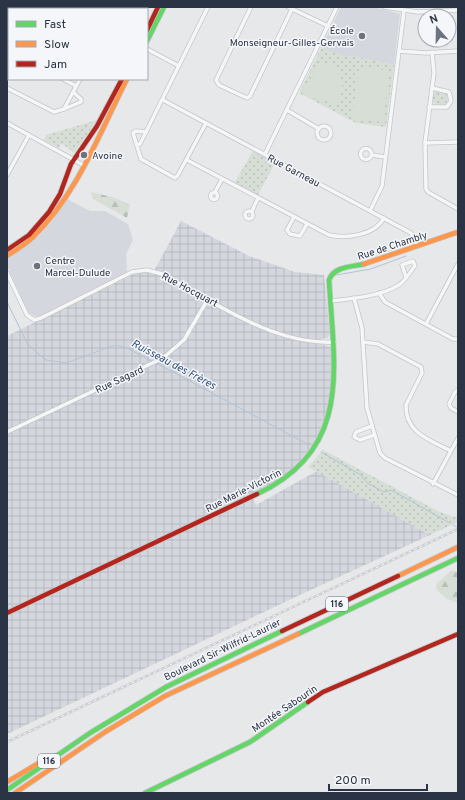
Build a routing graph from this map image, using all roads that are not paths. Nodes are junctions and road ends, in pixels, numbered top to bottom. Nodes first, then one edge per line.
1 (158, 7) edge
2 (164, 7) edge
3 (208, 7) edge
4 (251, 7) edge
5 (337, 7) edge
6 (384, 7) edge
7 (290, 8) edge
8 (458, 10) edge
9 (404, 11) junction
10 (328, 26) junction
11 (148, 28) edge
12 (148, 39) edge
13 (148, 50) edge
14 (399, 51) junction
15 (458, 51) edge
16 (432, 52) junction
17 (179, 66) junction
18 (65, 80) edge
19 (79, 80) edge
20 (121, 80) edge
21 (126, 80) edge
22 (76, 86) junction
23 (7, 88) edge
24 (432, 88) junction
25 (73, 92) junction
26 (163, 100) junction
27 (429, 107) junction
28 (64, 108) junction
29 (287, 110) junction
30 (7, 123) edge
31 (206, 123) junction
32 (319, 129) dead end
33 (146, 132) junction
34 (28, 135) junction
35 (458, 142) edge
36 (425, 143) junction
37 (137, 145) junction
38 (265, 154) junction
39 (372, 155) dead end
40 (385, 156) junction
41 (74, 159) junction
42 (187, 160) junction
43 (86, 166) junction
44 (7, 175) edge
45 (222, 179) junction
46 (215, 192) dead end
47 (258, 198) junction
48 (458, 209) edge
49 (370, 210) junction
50 (252, 211) dead end
51 (294, 217) junction
52 (384, 218) junction
53 (46, 221) junction
54 (307, 224) junction
55 (458, 232) edge
56 (418, 246) junction
57 (7, 250) edge
58 (7, 256) edge
59 (458, 264) edge
60 (332, 272) joint
61 (7, 273) edge
62 (406, 277) junction
63 (379, 293) junction
64 (354, 298) junction
65 (208, 299) junction
66 (331, 301) junction
67 (426, 324) junction
68 (458, 340) edge
69 (334, 342) junction
70 (363, 342) junction
71 (458, 390) edge
72 (458, 412) edge
73 (372, 426) junction
74 (7, 432) edge
75 (374, 435) junction
76 (458, 438) edge
77 (451, 451) junction
78 (433, 484) junction
79 (458, 495) edge
80 (458, 547) edge
81 (458, 558) edge
82 (7, 613) edge
83 (458, 634) edge
84 (90, 733) junction
85 (33, 781) junction
86 (7, 782) edge
87 (7, 790) edge
88 (15, 793) edge
89 (22, 793) edge
90 (145, 793) edge

1 - 11 main road
2 - 12 main road
3 - 17 street
4 - 7 street
5 - 10 street
6 - 9 street
7 - 10 street
8 - 9 street
9 - 14 street
10 - 29 street
13 - 17 street
14 - 16 street
14 - 40 street
15 - 16 street
16 - 24 street
17 - 26 street
18 - 22 street
19 - 22 street
20 - 41 main road
21 - 43 main road
22 - 25 street
23 - 28 street
24 - 27 street
24 - 27 street
25 - 28 street
25 - 28 street
26 - 31 street, Rue Garneau
26 - 33 street
27 - 36 street
29 - 32 street
29 - 38 street
30 - 34 street
31 - 38 street, Rue Garneau
31 - 42 street
33 - 37 street
33 - 37 street
34 - 41 street
34 - 44 street
35 - 36 street
36 - 48 street
37 - 42 street
38 - 49 street, Rue Garneau
39 - 40 street
40 - 49 street
41 - 43 street
41 - 53 main road
42 - 45 street
43 - 53 main road
45 - 46 street
45 - 47 street
47 - 50 street
47 - 51 street
49 - 52 street, Rue Garneau
51 - 54 street
51 - 54 street
52 - 54 street
52 - 56 street, Rue Garneau
53 - 57 main road
53 - 58 main road
55 - 56 main road, Rue de Chambly
56 - 60 main road, Rue de Chambly
59 - 67 street
60 - 66 main road, Rue Marie-Victorin
61 - 65 street, Rue Hocquart
62 - 62 street
62 - 63 street
63 - 64 street
63 - 67 street
64 - 66 street
64 - 70 street
65 - 69 street, Rue Hocquart
65 - 74 street, Rue Sagard
66 - 69 main road, Rue Marie-Victorin
67 - 68 street
69 - 82 main road, Rue Marie-Victorin
70 - 73 street
70 - 77 street
71 - 72 street
73 - 75 street
73 - 75 street
75 - 78 street
76 - 77 street
77 - 78 street
78 - 79 street
80 - 84 main road, Boulevard Sir-Wilfrid-Laurier / 116
81 - 85 main road, Boulevard Sir-Wilfrid-Laurier / 116
83 - 90 main road, Montée Sabourin
84 - 86 main road
84 - 87 main road, Boulevard Sir-Wilfrid-Laurier / 116
85 - 88 main road, Boulevard Sir-Wilfrid-Laurier / 116
85 - 89 main road

